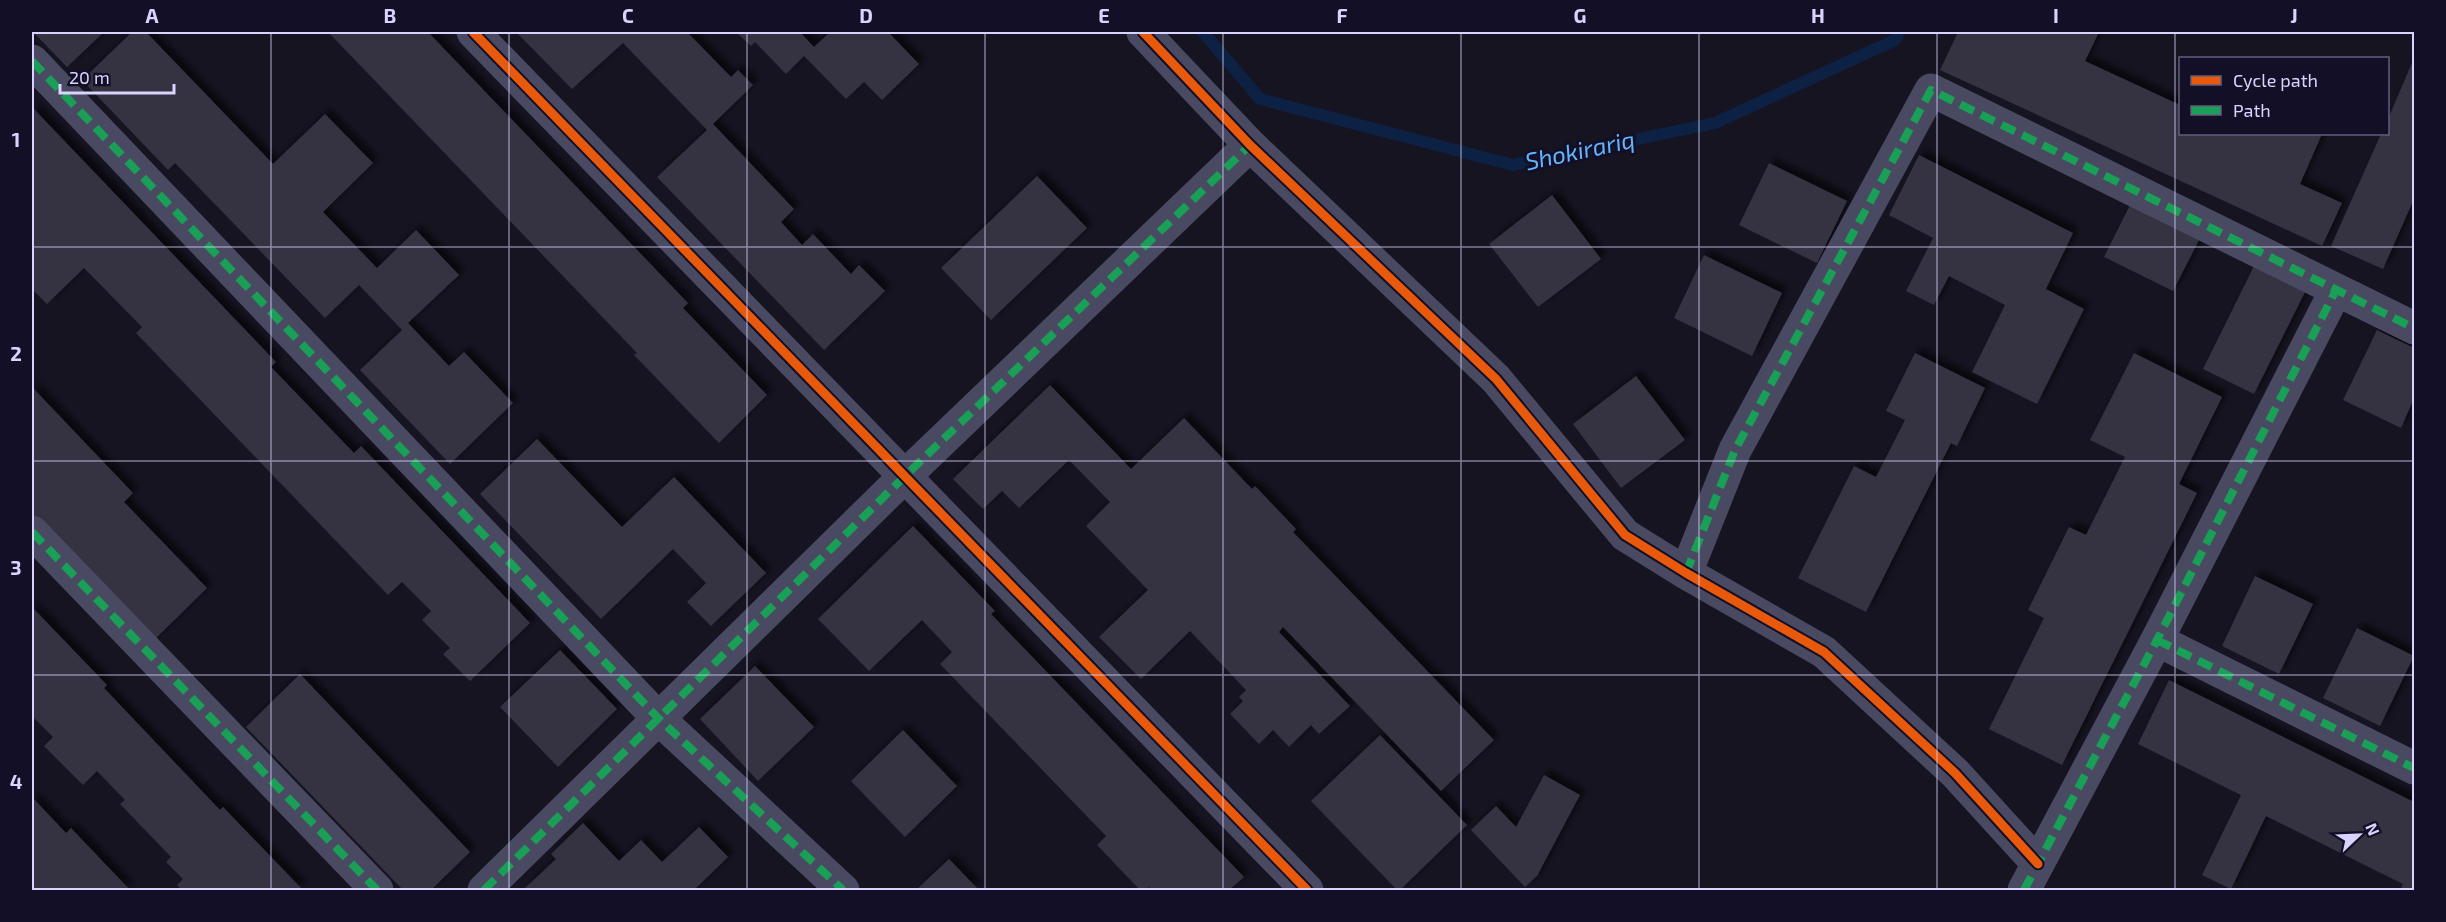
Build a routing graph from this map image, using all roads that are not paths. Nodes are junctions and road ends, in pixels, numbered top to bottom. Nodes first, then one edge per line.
1 (473, 32) edge
2 (1145, 32) edge
3 (32, 61) edge
4 (1250, 145) junction
5 (2336, 290) junction
6 (2415, 328) edge
7 (905, 476) junction
8 (32, 532) edge
9 (1686, 573) junction
10 (2157, 640) junction
11 (658, 719) junction
12 (2415, 768) edge
13 (2031, 877) edge
14 (376, 891) edge
15 (484, 891) edge
16 (843, 891) edge
17 (1307, 891) edge

1 - 7 street
2 - 4 street
3 - 11 street
4 - 7 street
4 - 9 street
5 - 6 street
5 - 9 street
5 - 10 street
7 - 11 street
7 - 17 street
8 - 14 street
9 - 13 street
10 - 12 street
10 - 13 street
11 - 15 street
11 - 16 street

